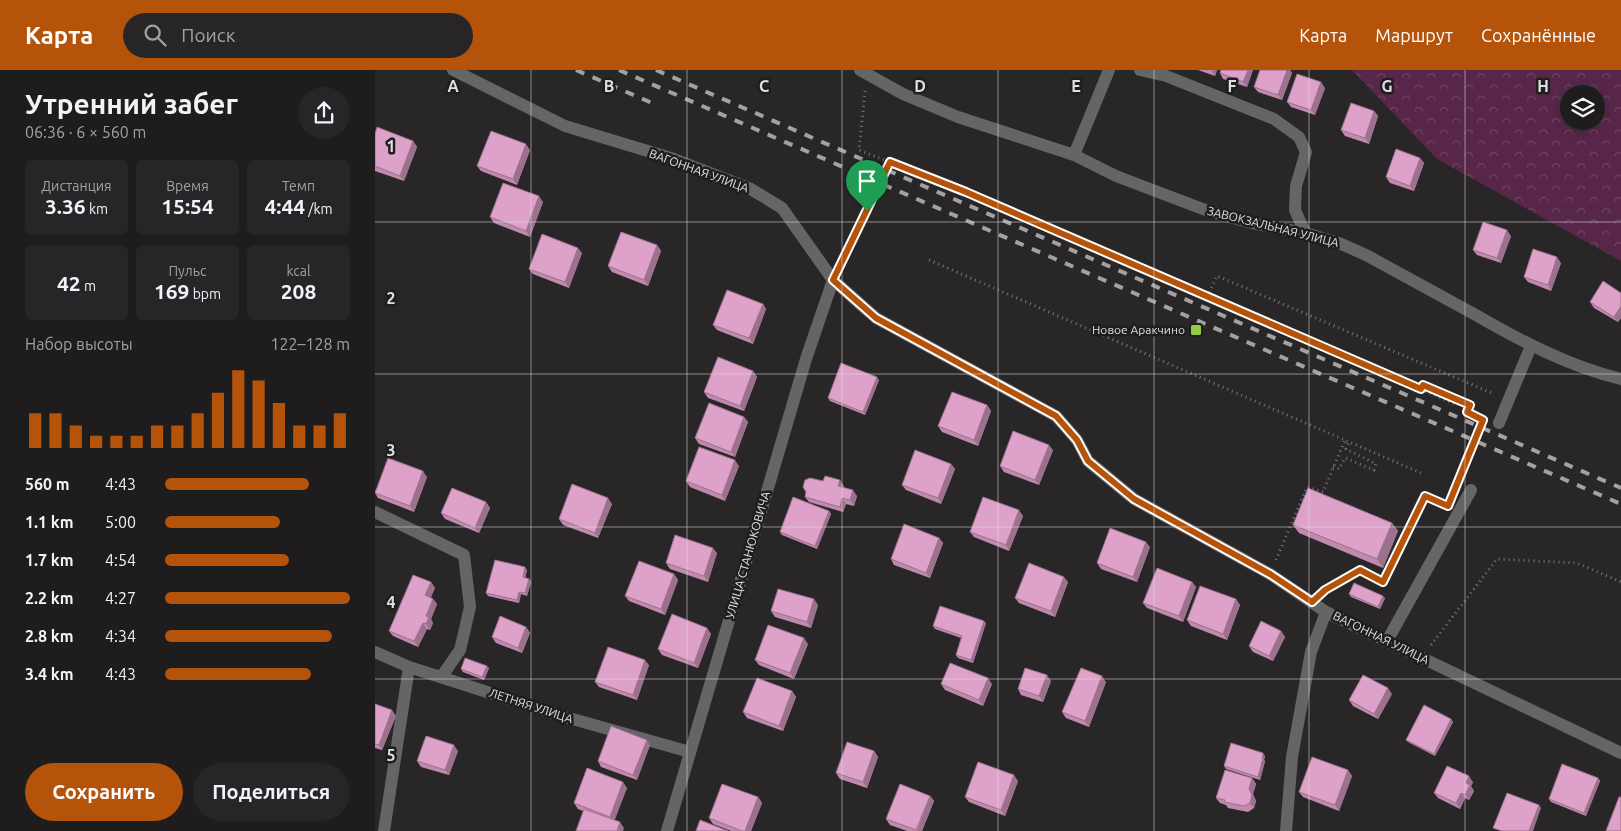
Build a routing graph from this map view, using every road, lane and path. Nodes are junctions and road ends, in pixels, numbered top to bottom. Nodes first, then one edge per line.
1 (453, 70) edge
2 (1109, 70) edge
3 (1140, 70) edge
4 (865, 71) edge
5 (1074, 155) junction
6 (890, 162) junction
7 (1305, 233) junction
8 (929, 260) dead end
9 (833, 280) junction
10 (1207, 296) junction
11 (1531, 346) junction
12 (1621, 379) edge
13 (1421, 389) junction
14 (1509, 400) junction
15 (1455, 404) dead end
16 (1499, 423) dead end
17 (1347, 441) junction
18 (1333, 467) junction
19 (1421, 473) dead end
20 (1458, 480) dead end
21 (1471, 490) dead end
22 (1448, 506) dead end
23 (375, 512) edge
24 (1270, 574) junction
25 (1621, 582) edge
26 (1312, 602) junction
27 (1326, 612) junction
28 (1387, 641) junction
29 (375, 652) edge
30 (1421, 658) junction
31 (409, 667) junction
32 (441, 676) junction
33 (690, 752) junction
34 (1621, 753) edge
35 (384, 831) edge
36 (667, 831) edge
37 (1286, 831) edge

1 - 9 street, ВАГОННАЯ УЛИЦА
2 - 5 street
3 - 7 street
4 - 5 street, ЗАВОКЗАЛЬНАЯ УЛИЦА
4 - 6 path
5 - 7 street, ЗАВОКЗАЛЬНАЯ УЛИЦА
6 - 9 path
6 - 10 path
7 - 11 street, ЗАВОКЗАЛЬНАЯ УЛИЦА
8 - 17 path
9 - 24 street, ВАГОННАЯ УЛИЦА
9 - 33 street, УЛИЦА СТАНЮКОВИЧА
10 - 13 path
10 - 14 path
11 - 12 street, ЗАВОКЗАЛЬНАЯ УЛИЦА
11 - 14 street
13 - 15 path
13 - 20 path
14 - 16 street
17 - 18 path
17 - 18 path
17 - 19 path
18 - 24 path
21 - 28 street
22 - 26 path
23 - 32 street
24 - 26 street, ВАГОННАЯ УЛИЦА
25 - 30 path
26 - 27 street, ВАГОННАЯ УЛИЦА
27 - 28 street, ВАГОННАЯ УЛИЦА
27 - 37 street
28 - 30 street, ВАГОННАЯ УЛИЦА
29 - 31 street, ЛЕТНЯЯ УЛИЦА
30 - 34 street, ВАГОННАЯ УЛИЦА
31 - 32 street, ЛЕТНЯЯ УЛИЦА
31 - 35 street
32 - 33 street, ЛЕТНЯЯ УЛИЦА
33 - 36 street, УЛИЦА СТАНЮКОВИЧА

